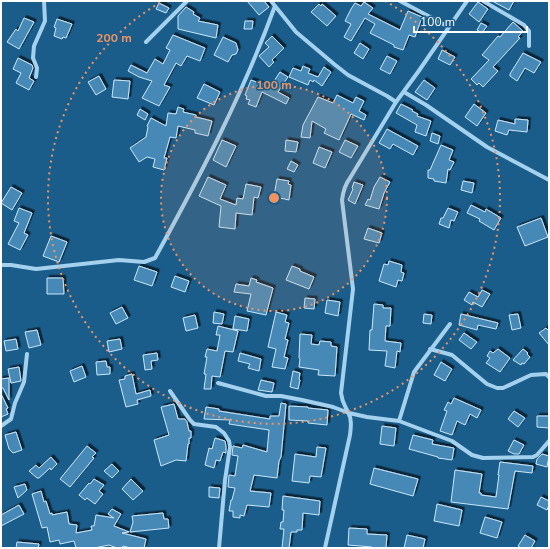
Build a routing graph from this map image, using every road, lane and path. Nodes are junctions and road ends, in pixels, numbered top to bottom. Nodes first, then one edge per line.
1 (44, 1) edge
2 (187, 1) edge
3 (271, 1) edge
4 (400, 1) edge
5 (467, 1) edge
6 (483, 1) edge
7 (275, 6) junction
8 (449, 27) junction
9 (146, 42) dead end
10 (529, 46) dead end
11 (36, 77) dead end
12 (404, 92) junction
13 (396, 102) junction
14 (549, 180) edge
15 (1, 265) edge
16 (450, 324) dead end
17 (430, 349) junction
18 (28, 354) dead end
19 (549, 377) edge
20 (218, 383) dead end
21 (170, 391) dead end
22 (349, 413) junction
23 (399, 421) junction
24 (1, 426) edge
25 (549, 441) edge
26 (219, 548) edge
27 (325, 548) edge

1 - 11 street
2 - 9 street
3 - 7 street
4 - 8 street
5 - 8 street
6 - 10 street
7 - 13 street
7 - 15 street
8 - 12 street
12 - 13 street
12 - 14 street
13 - 22 street
16 - 17 street
17 - 19 street
17 - 23 street
18 - 24 street
20 - 22 street
21 - 26 street
22 - 23 street
22 - 27 street
23 - 25 street

